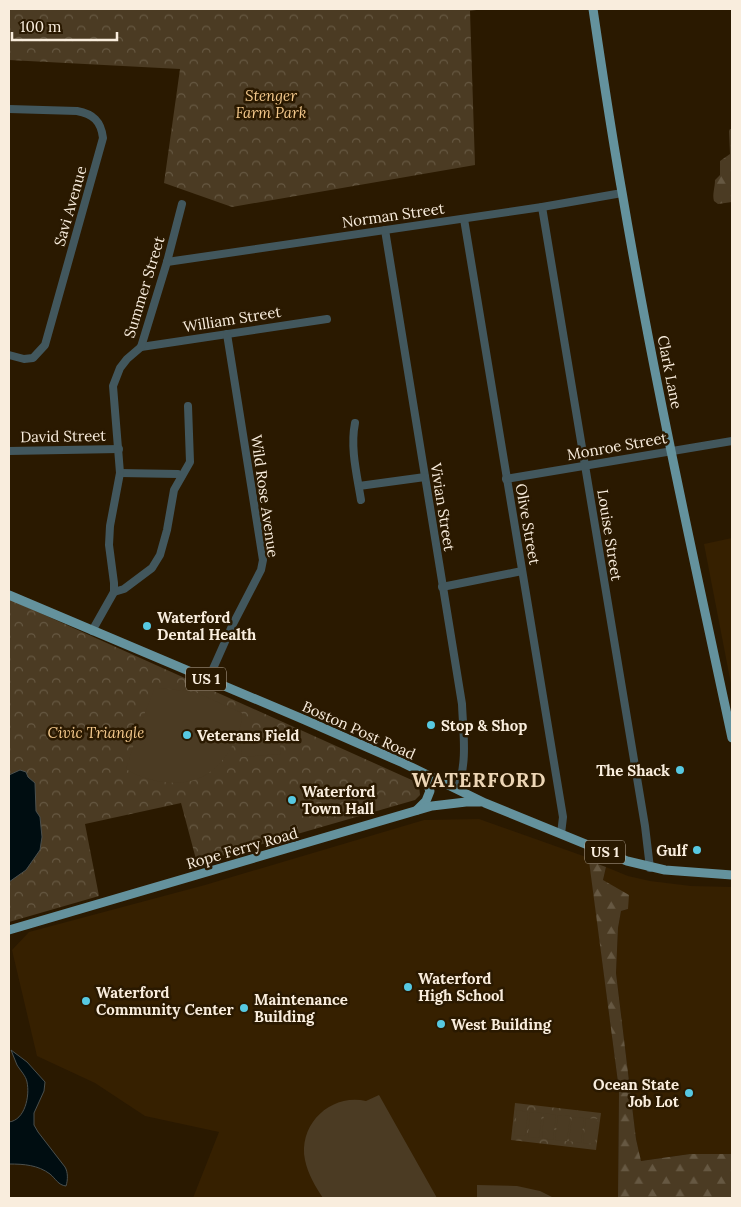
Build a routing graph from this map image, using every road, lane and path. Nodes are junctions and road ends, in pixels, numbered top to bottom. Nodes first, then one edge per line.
1 (593, 9) edge
2 (9, 108) edge
3 (622, 193) junction
4 (182, 204) dead end
5 (542, 207) junction
6 (464, 218) junction
7 (385, 230) junction
8 (168, 262) junction
9 (328, 319) dead end
10 (227, 334) junction
11 (141, 347) junction
12 (9, 355) edge
13 (188, 406) dead end
14 (355, 423) dead end
15 (732, 441) edge
16 (119, 449) junction
17 (671, 450) junction
18 (9, 451) edge
19 (585, 465) junction
20 (120, 473) junction
21 (181, 477) junction
22 (425, 477) junction
23 (506, 479) junction
24 (359, 486) junction
25 (361, 500) dead end
26 (522, 572) junction
27 (442, 587) junction
28 (114, 592) junction
29 (9, 595) edge
30 (92, 631) junction
31 (208, 680) junction
32 (732, 738) edge
33 (403, 763) junction
34 (457, 789) junction
35 (485, 803) junction
36 (417, 810) junction
37 (561, 834) junction
38 (650, 868) junction
39 (732, 875) edge
40 (9, 930) edge

1 - 3 main road, Clark Lane
2 - 12 street, Savi Avenue
3 - 5 street, Norman Street
3 - 17 main road, Clark Lane
4 - 8 street, Summer Street
5 - 6 street, Norman Street
5 - 19 street, Louise Street
6 - 7 street, Norman Street
6 - 23 street, Olive Street
7 - 8 street, Norman Street
7 - 22 street, Vivian Street
8 - 11 street, Summer Street
9 - 10 street, William Street
10 - 11 street, William Street
10 - 31 street, Wild Rose Avenue
11 - 16 street, Summer Street
13 - 21 street
14 - 24 street
15 - 17 street, Monroe Street
16 - 18 street, David Street
16 - 20 street, Summer Street
17 - 19 street, Monroe Street
17 - 32 main road, Clark Lane
19 - 23 street, Monroe Street
19 - 38 street, Louise Street
20 - 21 street
20 - 28 street, Summer Street
21 - 28 street
22 - 24 street
22 - 27 street, Vivian Street
23 - 26 street, Olive Street
24 - 25 street
26 - 27 street
26 - 37 street, Olive Street
27 - 34 street, Vivian Street
28 - 30 street
29 - 30 main road, Boston Post Road / US 1
30 - 31 main road, Boston Post Road / US 1
31 - 33 main road, Boston Post Road / US 1
33 - 34 main road, Boston Post Road / US 1
33 - 36 main road
34 - 35 main road, Boston Post Road / US 1
35 - 36 main road, Rope Ferry Road
35 - 37 main road, Boston Post Road / US 1
36 - 40 main road, Rope Ferry Road
37 - 38 main road, Boston Post Road / US 1
38 - 39 main road, Boston Post Road / US 1

